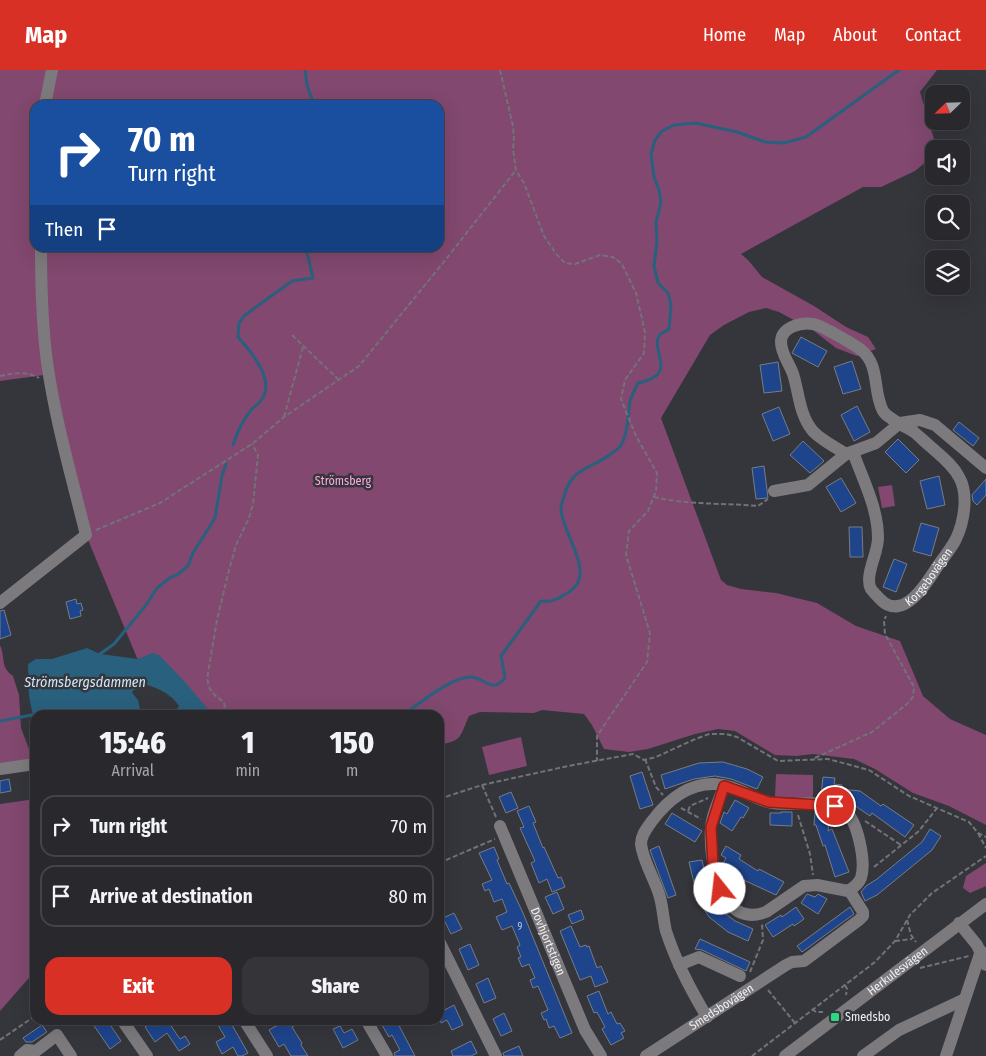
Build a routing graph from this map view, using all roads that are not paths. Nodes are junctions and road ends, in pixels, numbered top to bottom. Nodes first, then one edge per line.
1 (52, 70) edge
2 (46, 100) edge
3 (41, 252) edge
4 (900, 423) junction
5 (850, 453) junction
6 (986, 468) edge
7 (774, 491) road end
8 (0, 603) edge
9 (30, 765) edge
10 (0, 769) edge
11 (723, 789) junction
12 (502, 830) road end
13 (849, 890) junction
14 (986, 904) edge
15 (959, 923) junction
16 (981, 945) edge
17 (444, 951) edge
18 (678, 965) junction
19 (986, 965) edge
20 (740, 976) dead end
21 (964, 1000) junction
22 (706, 1017) junction
23 (125, 1025) edge
24 (247, 1025) edge
25 (369, 1025) edge
26 (20, 1056) edge
27 (71, 1056) edge
28 (147, 1056) edge
29 (266, 1056) edge
30 (387, 1056) edge
31 (496, 1056) edge
32 (601, 1056) edge
33 (646, 1056) edge
34 (785, 1056) edge
35 (863, 1056) edge
36 (946, 1056) edge

1 - 2 street
3 - 8 street
4 - 5 street
4 - 5 street, Korgebovägen
4 - 5 street, Korgebovägen
4 - 6 street
5 - 7 street
9 - 10 street
11 - 13 street
11 - 13 street
11 - 18 street
12 - 32 street, Dovhjortstigen
13 - 22 street, Smedsbovägen
14 - 15 street, Herkulesvägen
15 - 16 street
15 - 34 street, Herkulesvägen
16 - 19 street
16 - 21 street
17 - 31 street
18 - 20 street
18 - 22 street
21 - 35 street
21 - 36 street
22 - 33 street, Smedsbovägen
23 - 28 street
24 - 29 street
25 - 30 street
26 - 27 street

